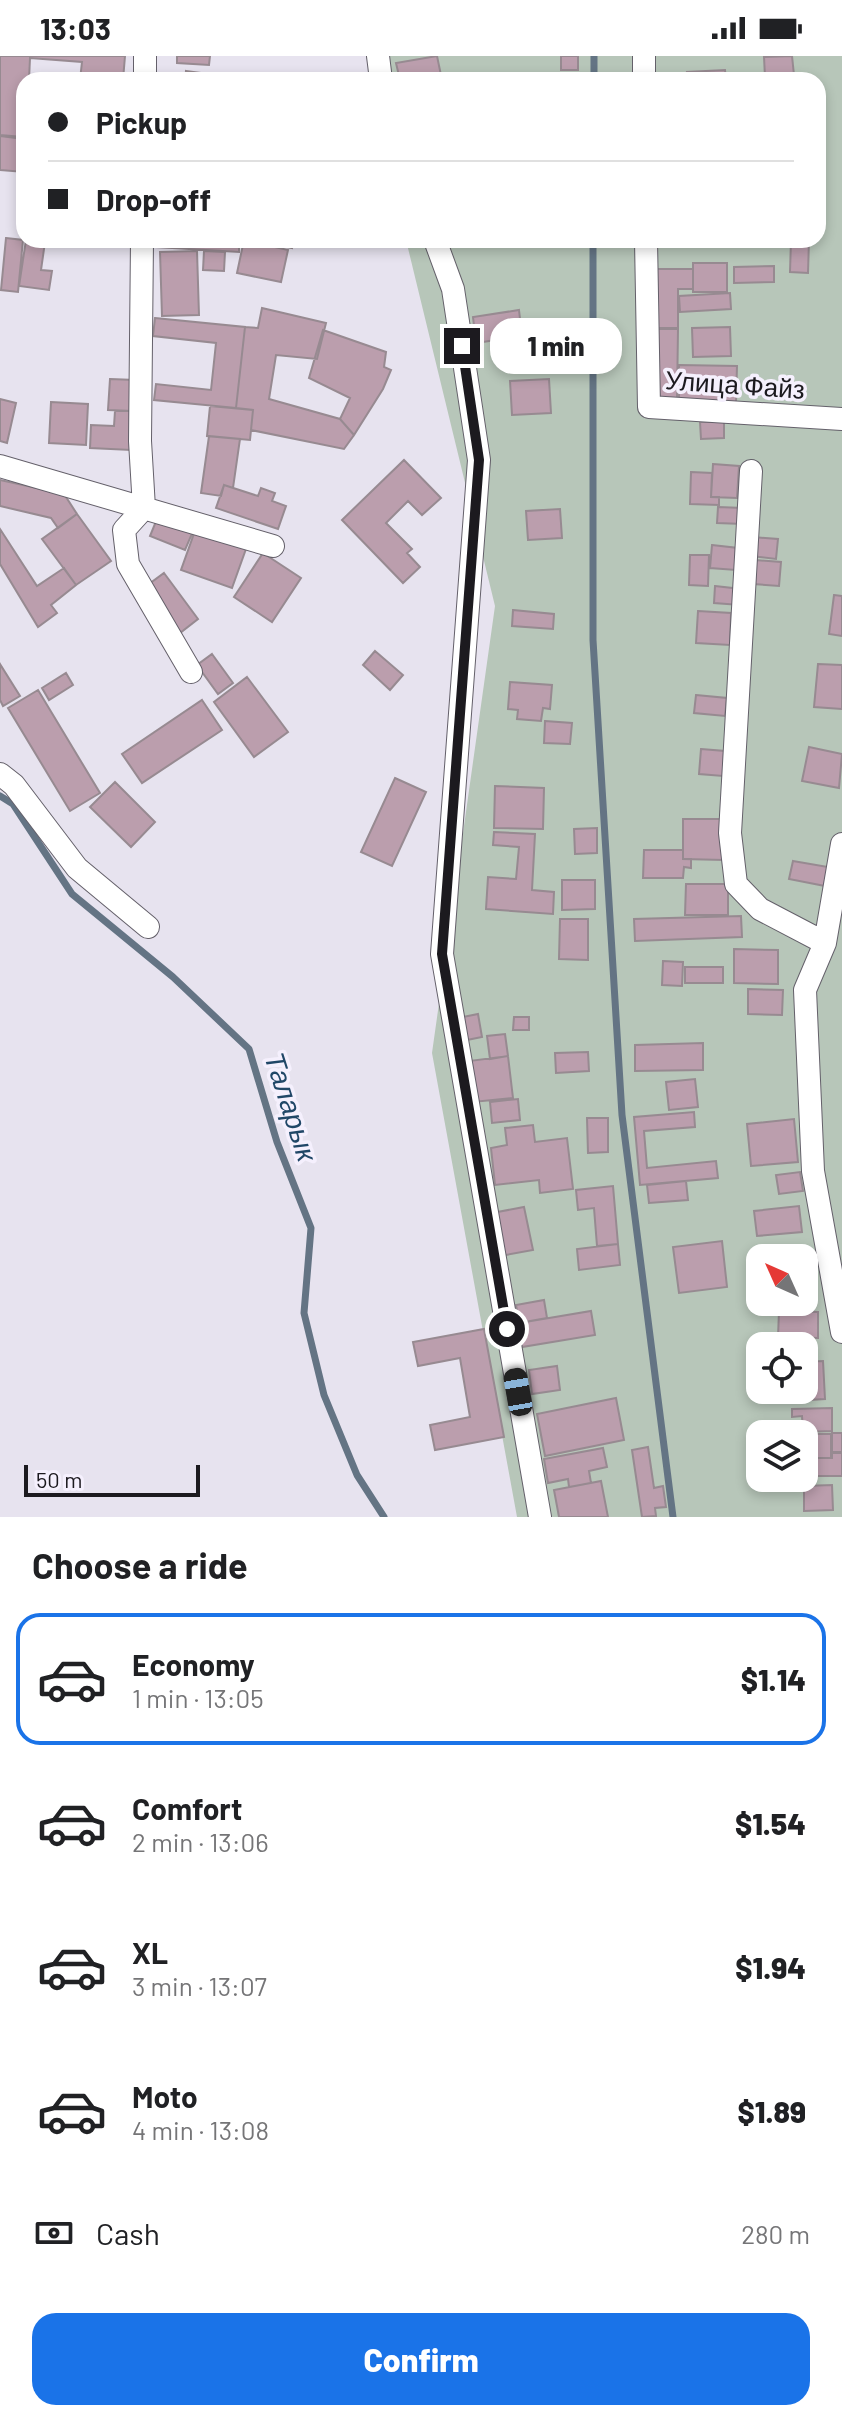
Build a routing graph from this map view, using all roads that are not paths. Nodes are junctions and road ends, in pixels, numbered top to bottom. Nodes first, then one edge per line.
1 (142, 248) edge
2 (438, 248) edge
3 (646, 248) edge
4 (842, 419) edge
5 (0, 466) edge
6 (751, 471) dead end
7 (144, 508) junction
8 (273, 546) dead end
9 (191, 672) dead end
10 (0, 774) edge
11 (842, 844) edge
12 (148, 927) dead end
13 (825, 943) junction
14 (842, 1332) edge
15 (540, 1517) edge

1 - 7 street
2 - 15 street
3 - 4 street, Улица Файз
5 - 7 street
6 - 13 street
7 - 8 street
7 - 9 street
10 - 12 street
11 - 13 street
13 - 14 street

